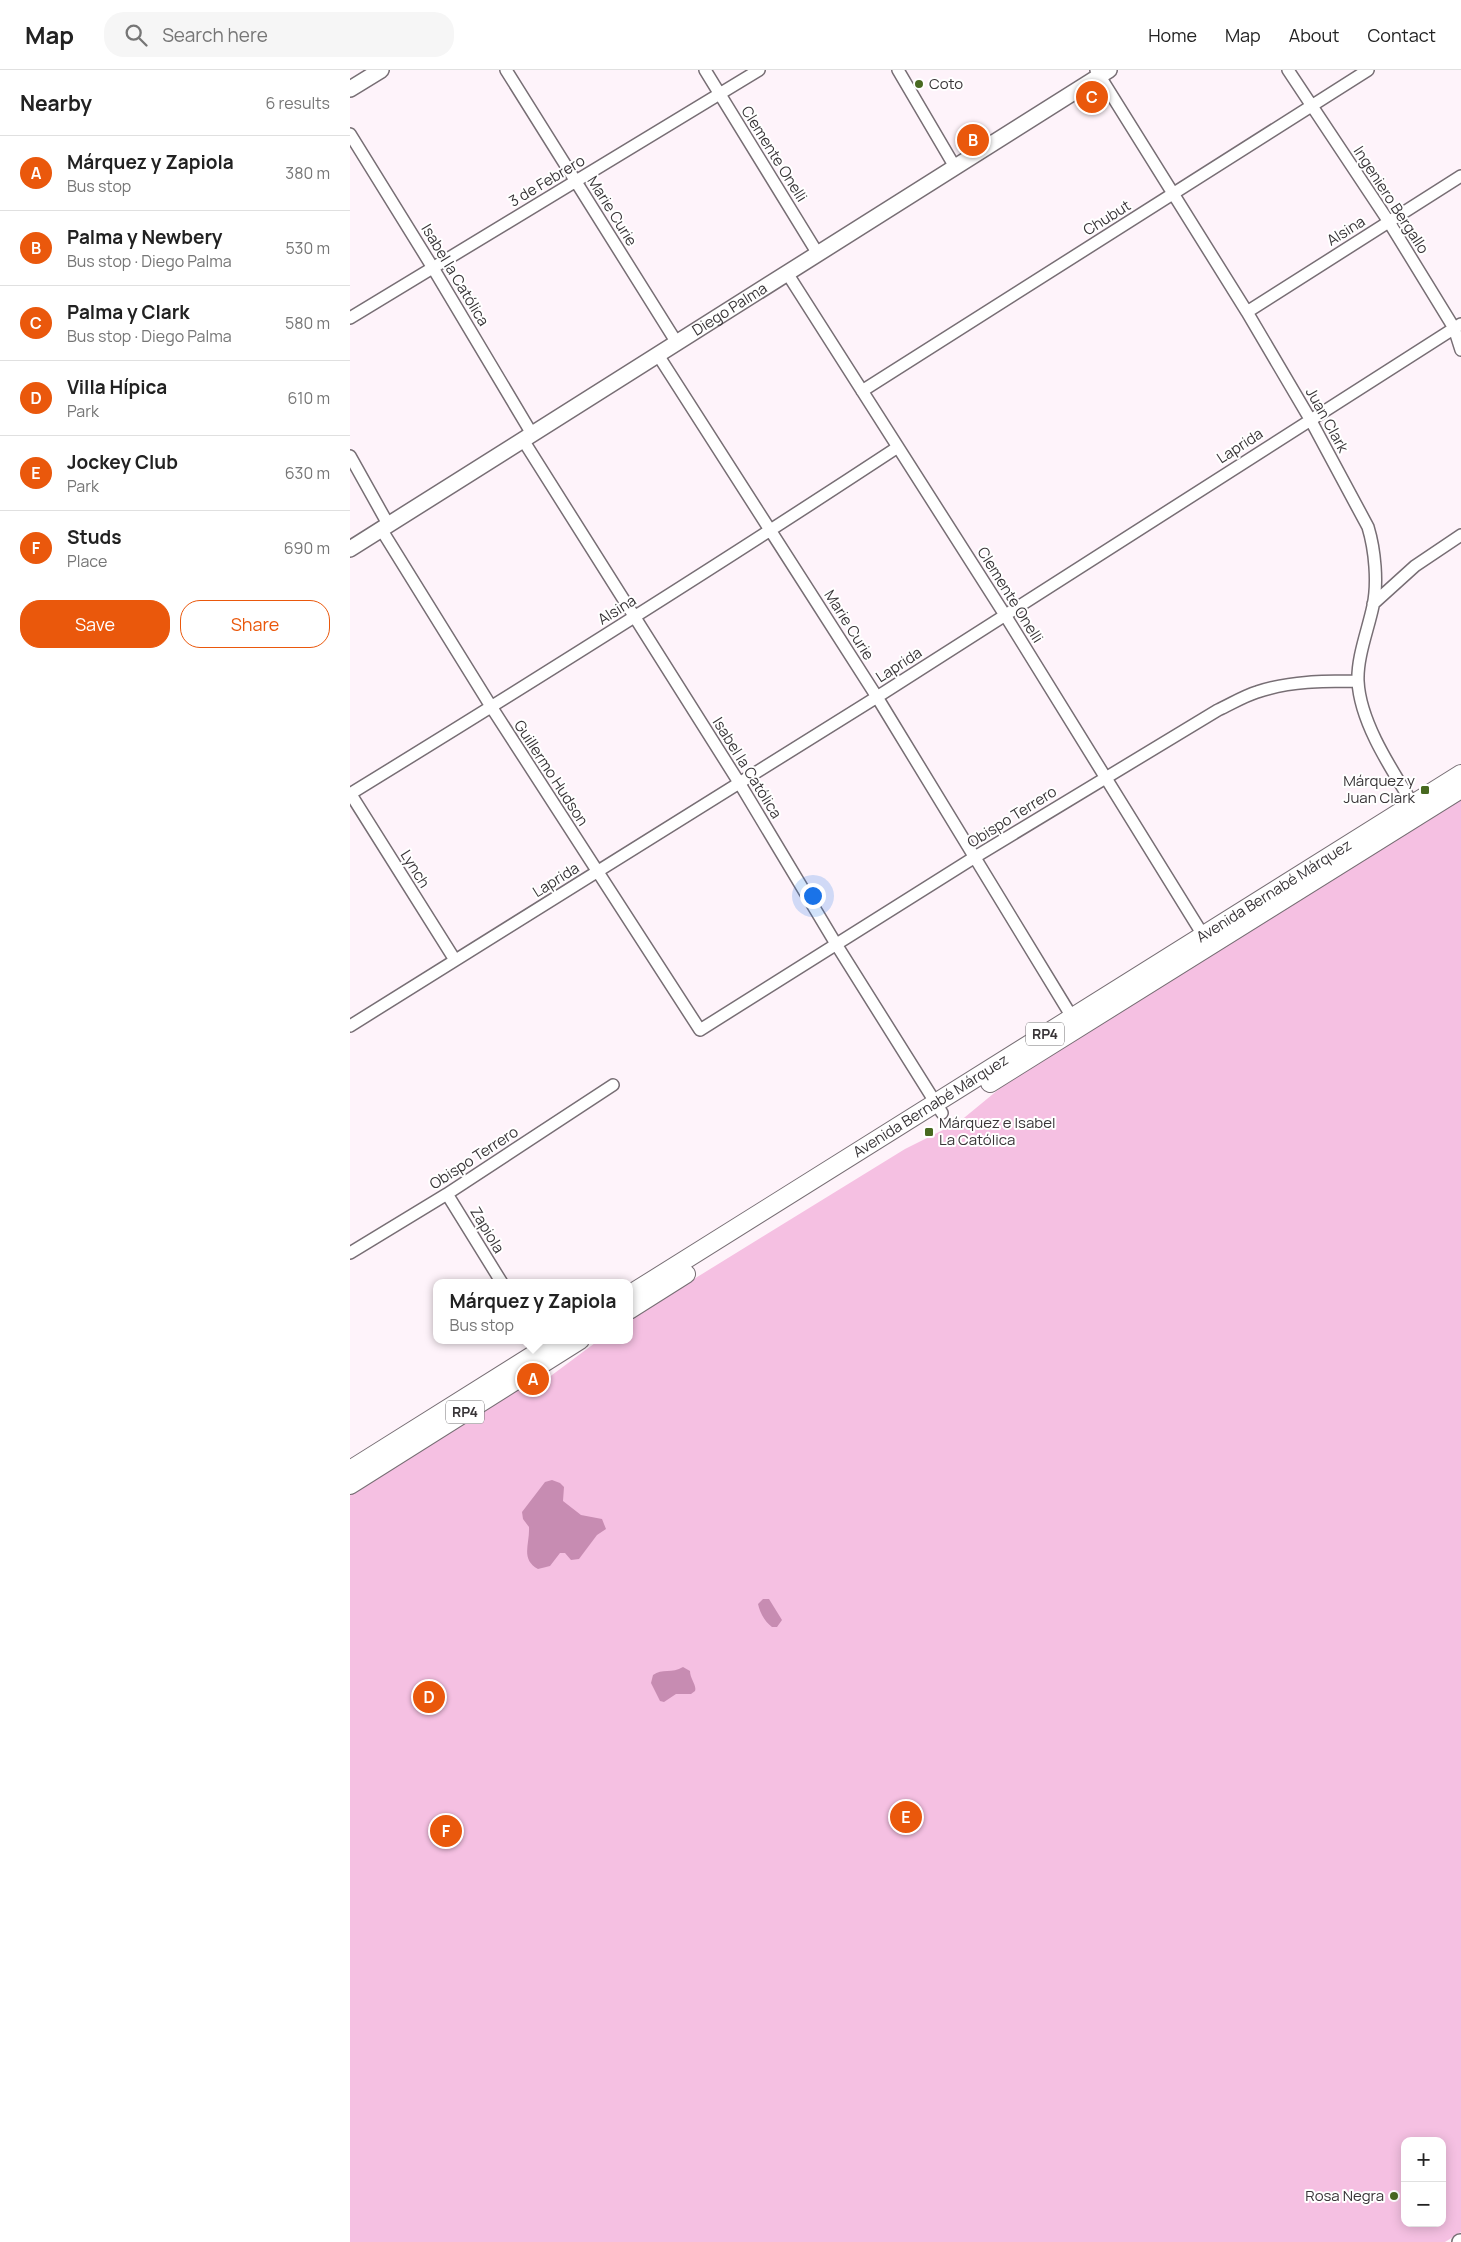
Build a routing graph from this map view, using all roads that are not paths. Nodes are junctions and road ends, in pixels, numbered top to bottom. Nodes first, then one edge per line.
1 (381, 70) edge
2 (506, 70) edge
3 (705, 70) edge
4 (759, 70) edge
5 (898, 70) edge
6 (1288, 70) edge
7 (1368, 70) edge
8 (1101, 72) edge
9 (350, 89) edge
10 (719, 94) junction
11 (1311, 106) junction
12 (350, 134) edge
13 (955, 167) junction
14 (1461, 176) edge
15 (576, 181) junction
16 (1172, 194) junction
17 (1389, 222) junction
18 (818, 254) junction
19 (434, 268) junction
20 (786, 273) junction
21 (1247, 312) junction
22 (350, 318) edge
23 (1458, 326) edge
24 (677, 343) junction
25 (1461, 350) edge
26 (658, 355) junction
27 (862, 390) junction
28 (1310, 419) junction
29 (528, 437) junction
30 (898, 447) junction
31 (350, 456) edge
32 (385, 527) junction
33 (771, 531) junction
34 (1461, 535) edge
35 (350, 549) edge
36 (1373, 604) junction
37 (1005, 615) junction
38 (635, 617) junction
39 (1358, 681) junction
40 (877, 697) junction
41 (492, 708) junction
42 (1461, 774) edge
43 (1106, 776) junction
44 (740, 784) junction
45 (1461, 789) edge
46 (350, 794) edge
47 (1417, 809) junction
48 (975, 857) junction
49 (597, 872) junction
50 (1203, 935) junction
51 (836, 944) junction
52 (455, 960) junction
53 (1072, 1017) junction
54 (350, 1026) edge
55 (700, 1030) joint
56 (613, 1085) dead end
57 (939, 1108) junction
58 (447, 1194) junction
59 (350, 1253) edge
60 (500, 1279) edge
61 (633, 1293) edge
62 (633, 1307) edge
63 (563, 1344) edge
64 (546, 1348) edge
65 (350, 1470) edge
66 (350, 1485) edge

1 - 9 main road
2 - 15 street, Marie Curie
3 - 10 street, Clemente Onelli
4 - 10 street, 3 de Febrero
5 - 13 street
6 - 11 street, Ingeniero Bergallo
7 - 11 street, Chubut
8 - 13 main road, Diego Palma
8 - 16 street, Juan Clark
10 - 15 street, 3 de Febrero
10 - 18 street, Clemente Onelli
11 - 16 street, Chubut
11 - 17 street, Ingeniero Bergallo
12 - 19 street, Isabel la Católica
13 - 18 main road, Diego Palma
14 - 17 street, Alsina
15 - 19 street, 3 de Febrero
15 - 24 street, Marie Curie
16 - 21 street, Juan Clark
16 - 27 street, Chubut
17 - 21 street, Alsina
17 - 23 street, Ingeniero Bergallo
18 - 20 main road, Diego Palma
19 - 22 street, 3 de Febrero
19 - 29 street, Isabel la Católica
20 - 24 main road, Diego Palma
20 - 27 street, Clemente Onelli
21 - 28 street, Juan Clark
23 - 25 street, Ingeniero Bergallo
23 - 28 street, Laprida
24 - 26 main road, Diego Palma
26 - 29 main road, Diego Palma
26 - 33 street, Marie Curie
27 - 30 street, Clemente Onelli
28 - 36 street, Juan Clark
28 - 37 street, Laprida
29 - 32 main road, Diego Palma
29 - 38 street, Isabel la Católica
30 - 33 street, Alsina
30 - 37 street, Clemente Onelli
31 - 32 street, Guillermo Hudson
32 - 35 main road, Diego Palma
32 - 41 street, Guillermo Hudson
33 - 38 street, Alsina
33 - 40 street, Marie Curie
34 - 36 street
36 - 39 street, Juan Clark
37 - 40 street, Laprida
37 - 43 street, Clemente Onelli
38 - 41 street, Alsina
38 - 44 street, Isabel la Católica
39 - 43 street, Obispo Terrero
39 - 47 street, Juan Clark
40 - 44 street, Laprida
40 - 48 street, Marie Curie
41 - 46 street, Alsina
41 - 49 street, Guillermo Hudson
42 - 47 main road, Avenida Bernabé Márquez / RP4
43 - 48 street, Obispo Terrero
43 - 50 street, Clemente Onelli
44 - 49 street, Laprida
44 - 51 street, Isabel la Católica
45 - 47 main road, Avenida Bernabé Márquez / RP4
46 - 52 street, Lynch
47 - 50 main road, Avenida Bernabé Márquez / RP4
47 - 57 main road, Avenida Bernabé Márquez / RP4
48 - 51 street, Obispo Terrero
48 - 53 street, Marie Curie
49 - 52 street, Laprida
49 - 55 street, Guillermo Hudson
50 - 53 main road, Avenida Bernabé Márquez / RP4
51 - 55 street, Obispo Terrero
51 - 57 street, Isabel la Católica
52 - 54 street, Laprida
53 - 57 main road, Avenida Bernabé Márquez / RP4
56 - 58 street, Obispo Terrero
57 - 61 main road, Avenida Bernabé Márquez / RP4
57 - 62 main road, Avenida Bernabé Márquez / RP4
58 - 59 street, Obispo Terrero
58 - 60 street, Zapiola
63 - 64 main road, RP4
64 - 65 main road, RP4
64 - 66 main road, RP4

